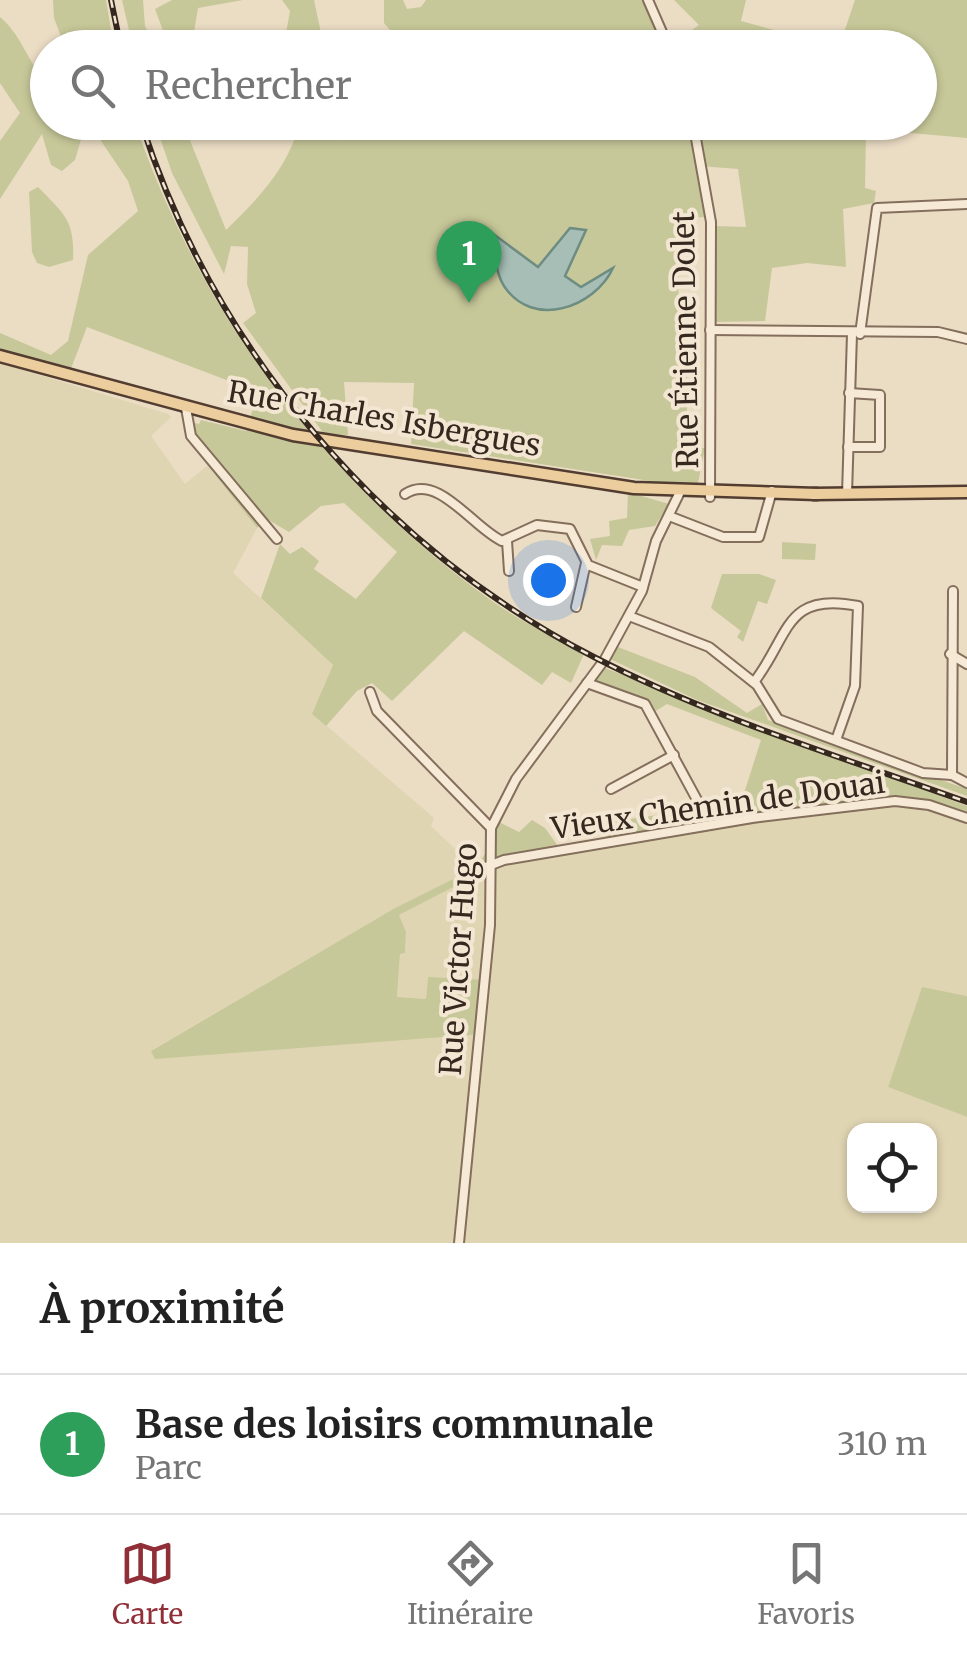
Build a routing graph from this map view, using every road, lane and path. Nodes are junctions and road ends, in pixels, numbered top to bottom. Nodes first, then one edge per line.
1 (648, 0) edge
2 (660, 30) edge
3 (696, 140) edge
4 (967, 204) edge
5 (710, 330) junction
6 (856, 334) junction
7 (967, 339) edge
8 (0, 356) edge
9 (850, 393) junction
10 (186, 408) junction
11 (848, 447) junction
12 (880, 447) junction
13 (879, 458) dead end
14 (772, 493) junction
15 (964, 493) edge
16 (406, 494) dead end
17 (679, 494) junction
18 (847, 494) junction
19 (710, 495) junction
20 (669, 516) junction
21 (277, 539) dead end
22 (507, 541) junction
23 (586, 563) junction
24 (509, 571) dead end
25 (644, 587) junction
26 (953, 590) dead end
27 (576, 606) dead end
28 (629, 616) junction
29 (950, 654) junction
30 (967, 664) edge
31 (754, 682) junction
32 (586, 683) junction
33 (370, 692) dead end
34 (836, 740) junction
35 (674, 755) junction
36 (952, 775) junction
37 (967, 783) edge
38 (612, 789) dead end
39 (702, 809) dead end
40 (967, 818) edge
41 (491, 828) junction
42 (490, 862) junction
43 (476, 871) dead end
44 (459, 1243) edge

1 - 2 street
3 - 5 street, Rue Étienne Dolet
4 - 6 street
5 - 6 street
5 - 19 street, Rue Étienne Dolet
6 - 7 street
6 - 9 street
8 - 10 main road, Rue Charles Isbergues
9 - 11 street
9 - 12 street
10 - 17 main road, Rue Charles Isbergues
10 - 21 street
11 - 12 street
11 - 18 street
12 - 13 street
14 - 18 main road, Rue Charles Isbergues
14 - 19 main road, Rue Charles Isbergues
14 - 20 street
15 - 18 main road, Rue Charles Isbergues
16 - 22 street
17 - 19 main road, Rue Charles Isbergues
17 - 20 street, Rue Victor Hugo
20 - 25 street, Rue Victor Hugo
22 - 23 street
22 - 24 street
23 - 25 street
23 - 27 street
25 - 28 street, Rue Victor Hugo
26 - 29 street
28 - 31 street
28 - 32 street, Rue Victor Hugo
29 - 30 street
29 - 36 street
31 - 34 street
31 - 34 street
32 - 35 street
32 - 41 street, Rue Victor Hugo
33 - 41 street
34 - 36 street
35 - 38 street
35 - 39 street
36 - 37 street
40 - 42 street, Vieux Chemin de Douai
41 - 42 street, Rue Victor Hugo
42 - 43 street, Vieux Chemin de Douai
42 - 44 street, Rue Victor Hugo

